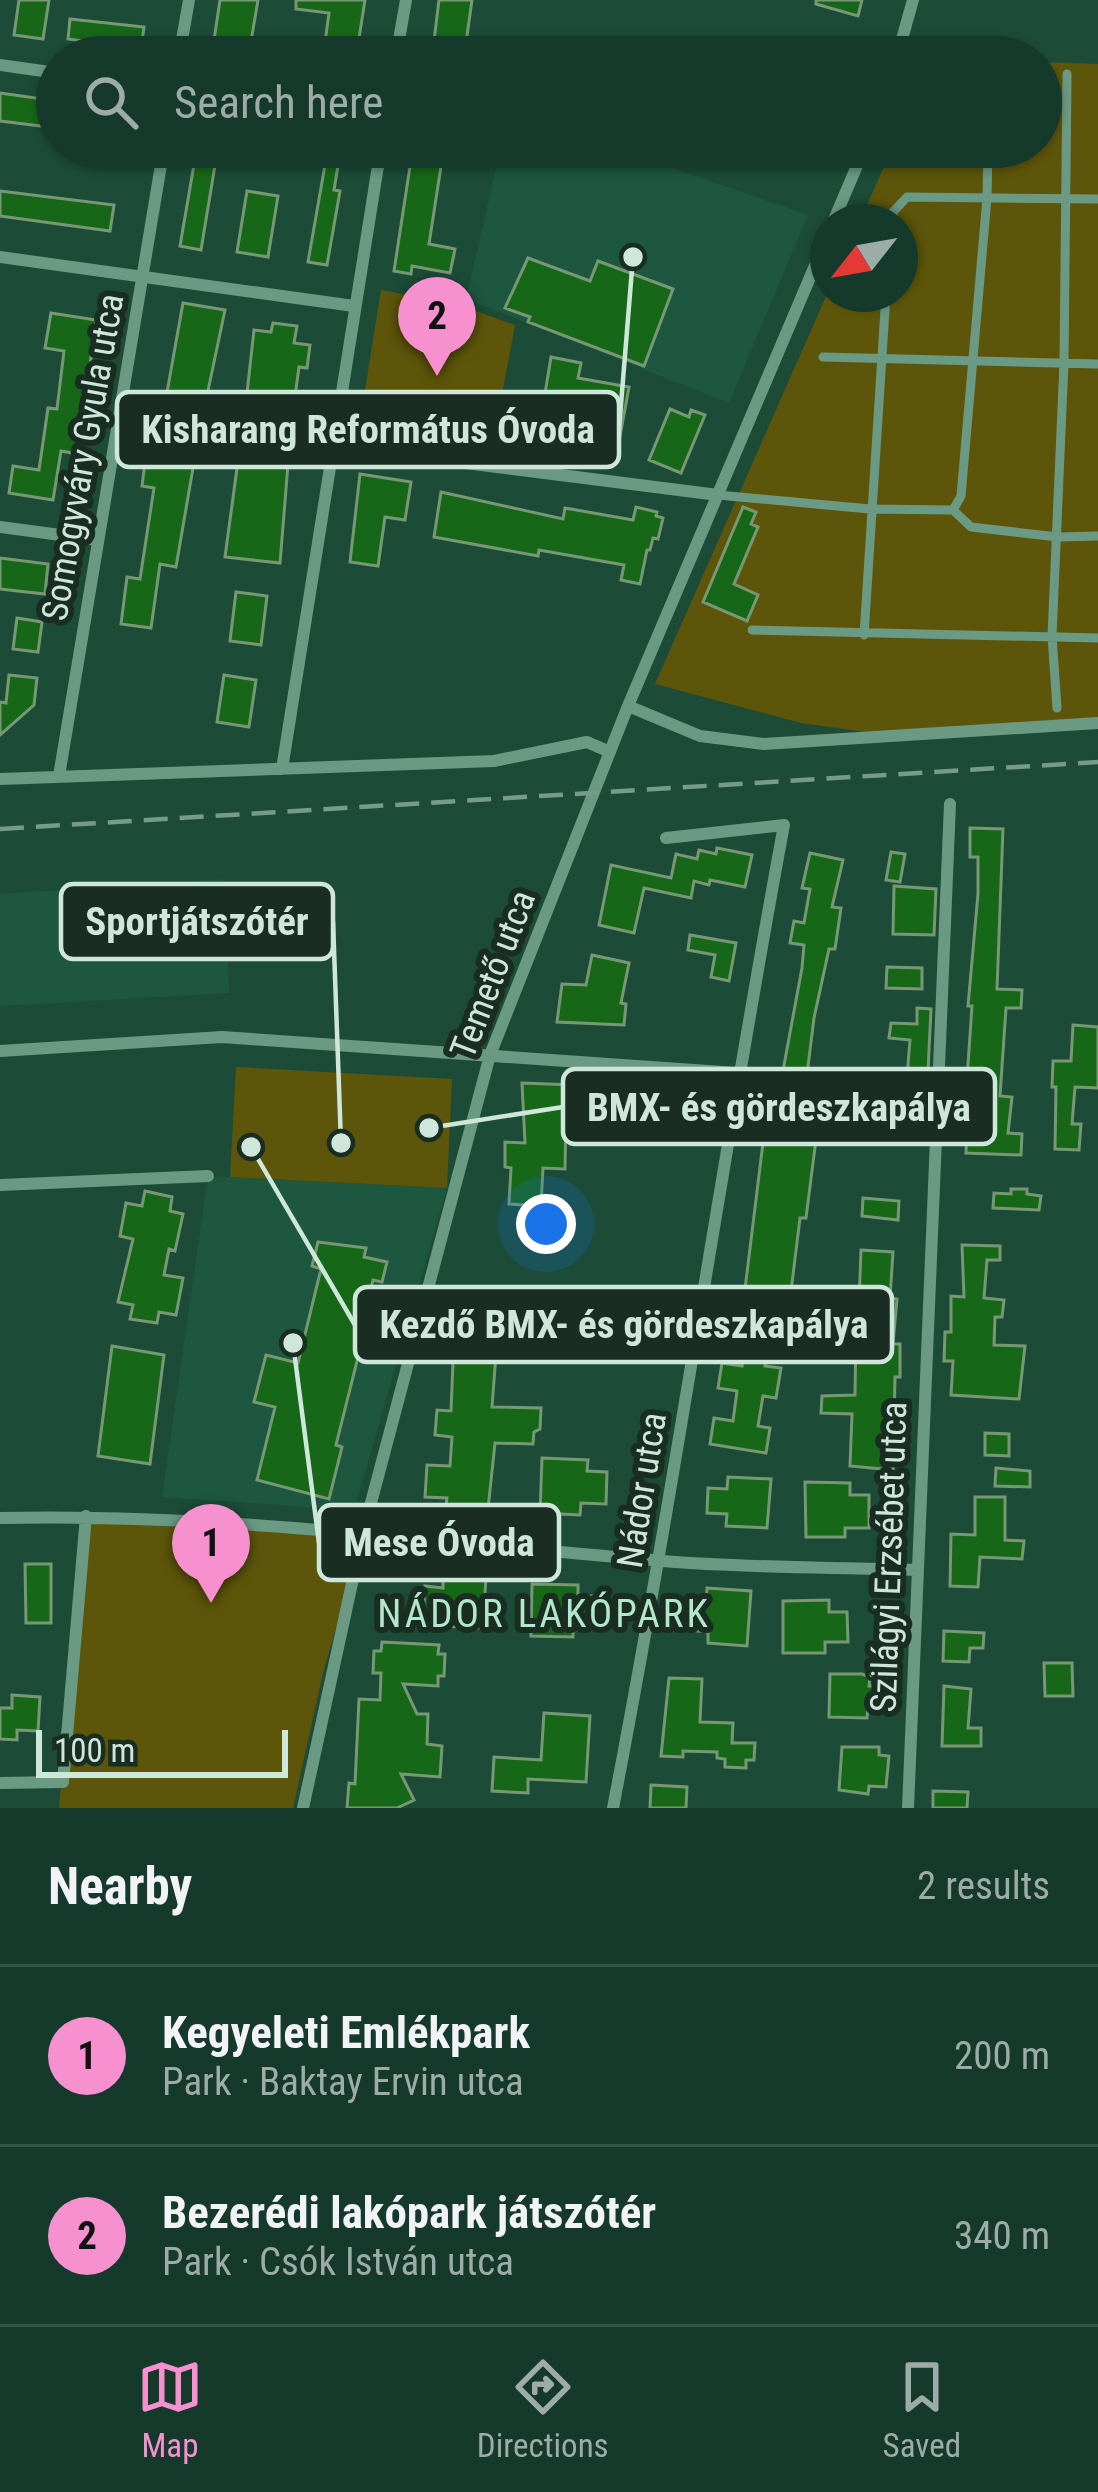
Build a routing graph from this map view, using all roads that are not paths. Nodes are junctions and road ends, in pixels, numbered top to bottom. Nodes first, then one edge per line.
1 (188, 0) edge
2 (406, 0) edge
3 (913, 0) edge
4 (182, 36) edge
5 (400, 36) edge
6 (903, 36) edge
7 (0, 65) edge
8 (36, 70) edge
9 (1067, 74) dead end
10 (160, 168) edge
11 (377, 168) edge
12 (856, 168) edge
13 (988, 168) edge
14 (987, 198) junction
15 (1066, 199) junction
16 (1098, 200) edge
17 (841, 204) edge
18 (901, 204) edge
19 (0, 257) edge
20 (142, 276) junction
21 (810, 278) edge
22 (354, 306) junction
23 (885, 312) edge
24 (823, 357) dead end
25 (881, 360) junction
26 (974, 362) junction
27 (1064, 363) junction
28 (1098, 364) edge
29 (332, 446) junction
30 (718, 495) junction
31 (870, 508) junction
32 (953, 511) junction
33 (0, 527) edge
34 (1098, 536) edge
35 (1058, 537) junction
36 (98, 540) junction
37 (752, 630) dead end
38 (864, 635) junction
39 (1052, 636) junction
40 (1098, 638) edge
41 (628, 706) junction
42 (1057, 709) dead end
43 (1098, 723) edge
44 (610, 752) junction
45 (282, 769) junction
46 (58, 776) junction
47 (0, 779) edge
48 (950, 805) dead end
49 (666, 838) dead end
50 (0, 1051) edge
51 (490, 1055) junction
52 (737, 1073) junction
53 (208, 1176) dead end
54 (0, 1185) edge
55 (86, 1516) junction
56 (0, 1518) edge
57 (362, 1534) junction
58 (661, 1561) junction
59 (916, 1570) junction
60 (0, 1783) edge
61 (303, 1808) edge
62 (613, 1808) edge
63 (908, 1808) edge

1 - 4 street
2 - 5 street
3 - 6 street
7 - 8 street
9 - 15 lane
10 - 20 street, Somogyváry Gyula utca
11 - 22 street
12 - 17 street
13 - 14 lane
14 - 15 lane
14 - 18 lane
14 - 26 lane
15 - 16 lane
15 - 27 lane
19 - 20 street
20 - 22 street
20 - 36 street, Somogyváry Gyula utca
21 - 30 street, Temető utca
22 - 29 street
23 - 25 lane
24 - 25 lane
25 - 26 lane
25 - 31 lane
26 - 27 lane
26 - 32 lane
27 - 28 lane
27 - 35 lane
29 - 30 street
29 - 45 street
30 - 31 lane
30 - 41 street, Temető utca
31 - 32 lane
31 - 38 lane
32 - 35 lane
33 - 36 street
34 - 35 lane
35 - 39 lane
36 - 46 street, Somogyváry Gyula utca
37 - 38 lane
38 - 39 lane
39 - 40 lane
39 - 42 lane
41 - 43 street
41 - 44 street, Temető utca
44 - 45 street
44 - 51 street, Temető utca
45 - 46 street
46 - 47 street
48 - 59 street, Szilágyi Erzsébet utca
49 - 52 street, Nádor utca
50 - 51 street
51 - 52 street
51 - 57 street, Temető utca
52 - 58 street, Nádor utca
53 - 54 street
55 - 56 street
55 - 57 street
55 - 60 street
57 - 58 street
57 - 61 street, Temető utca
58 - 59 street
58 - 62 street, Nádor utca
59 - 63 street, Szilágyi Erzsébet utca

